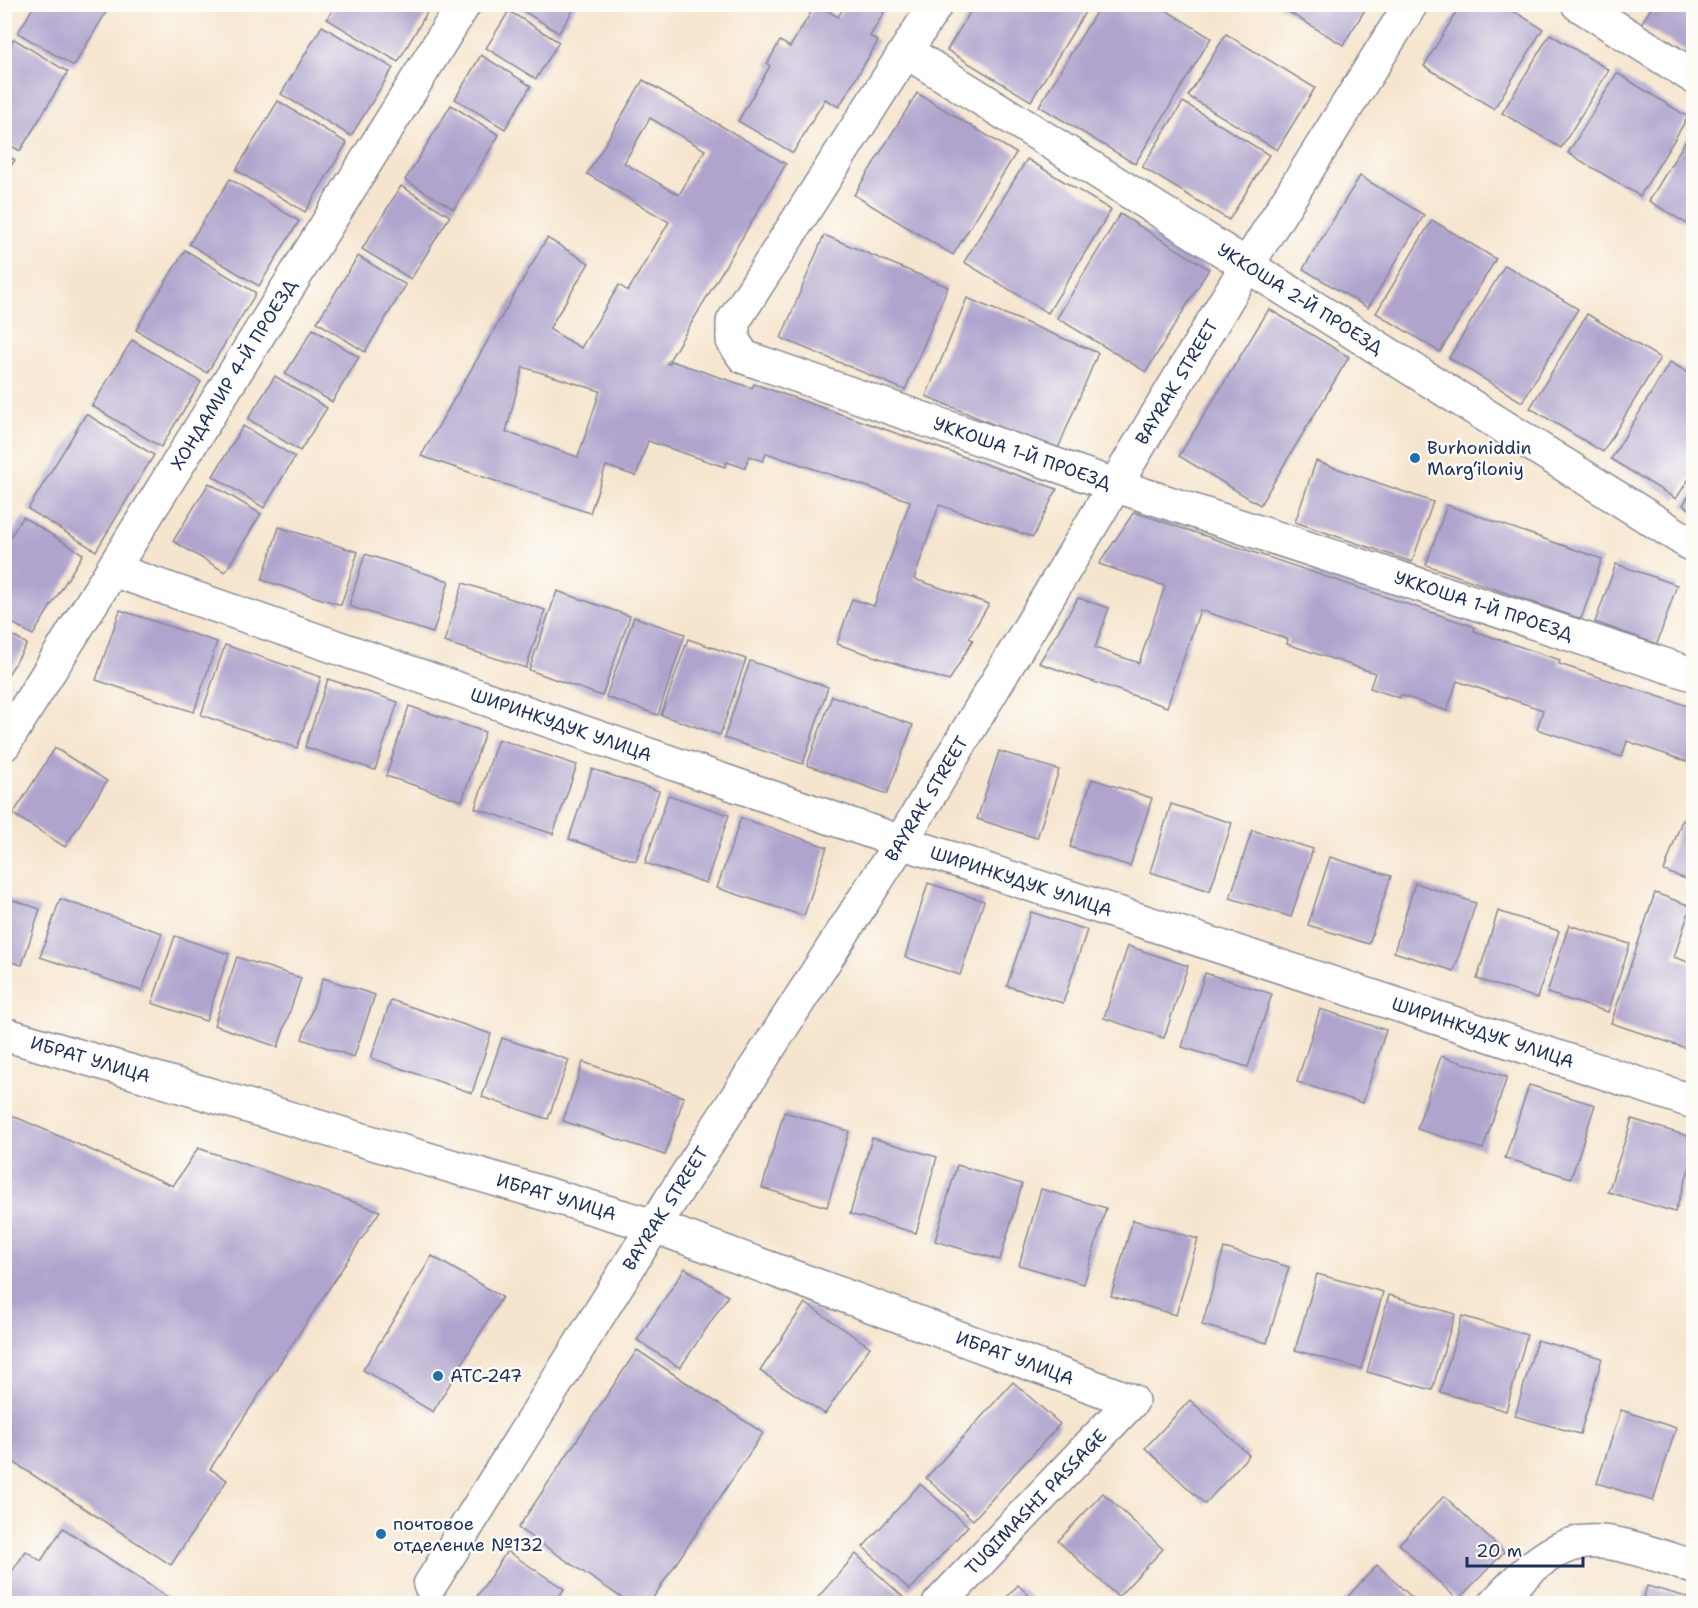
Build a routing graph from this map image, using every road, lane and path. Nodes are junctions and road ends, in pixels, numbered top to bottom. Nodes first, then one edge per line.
1 (464, 4) edge
2 (936, 4) edge
3 (1412, 4) edge
4 (1578, 4) edge
5 (907, 52) junction
6 (1694, 77) edge
7 (1246, 267) junction
8 (1117, 486) junction
9 (1694, 546) edge
10 (113, 570) junction
11 (1694, 671) edge
12 (4, 744) edge
13 (902, 842) junction
14 (4, 1034) edge
15 (1694, 1102) edge
16 (654, 1226) junction
17 (1132, 1401) joint
18 (1694, 1567) edge
19 (430, 1584) dead end
20 (939, 1604) edge
21 (1495, 1604) edge

1 - 10 street, ХОНДАМИР 4-Й ПРОЕЗД
2 - 5 street, УККОША 1-Й ПРОЕЗД
3 - 7 street, BAYRAK STREET
4 - 6 street
5 - 7 street, УККОША 2-Й ПРОЕЗД
5 - 8 street, УККОША 1-Й ПРОЕЗД
7 - 8 street, BAYRAK STREET
7 - 9 street, УККОША 2-Й ПРОЕЗД
8 - 11 street, УККОША 1-Й ПРОЕЗД
8 - 13 street, BAYRAK STREET
10 - 12 street, ХОНДАМИР 4-Й ПРОЕЗД
10 - 13 street, ШИРИНКУДУК УЛИЦА
13 - 15 street, ШИРИНКУДУК УЛИЦА
13 - 16 street, BAYRAK STREET
14 - 16 street, ИБРАТ УЛИЦА
16 - 17 street, ИБРАТ УЛИЦА
16 - 19 street, BAYRAK STREET
17 - 20 street, TUQIMASHI PASSAGE
18 - 21 street

